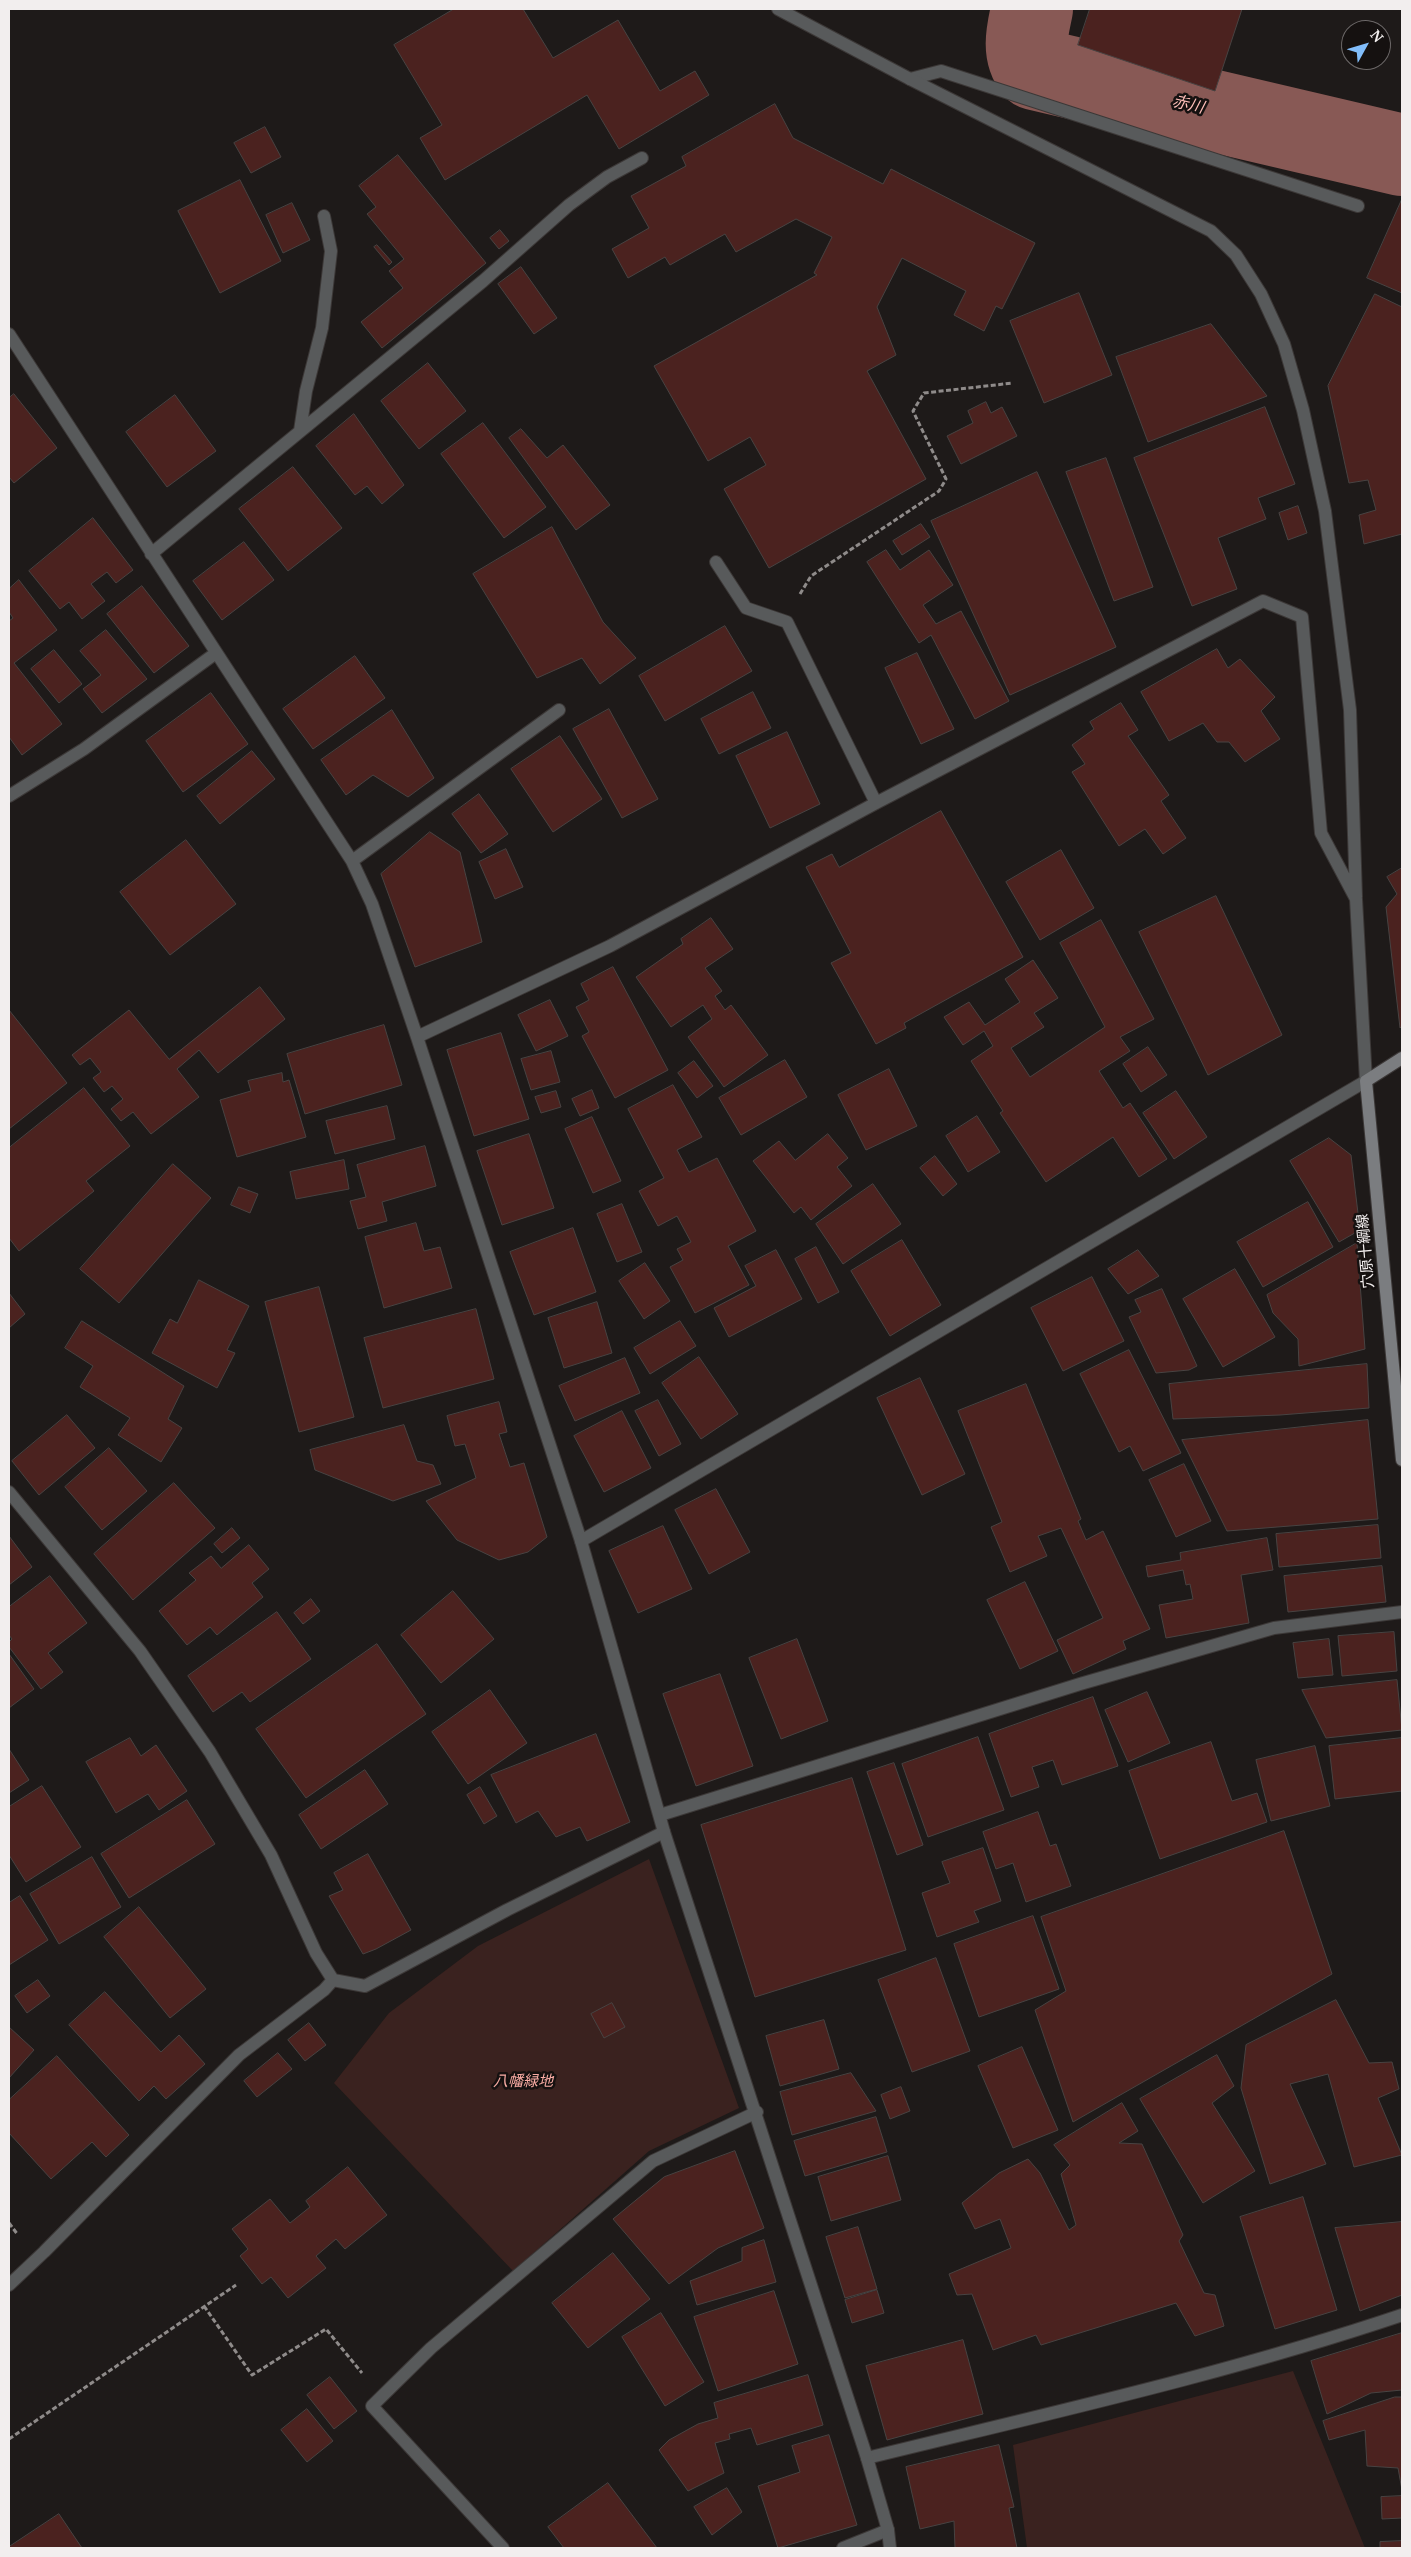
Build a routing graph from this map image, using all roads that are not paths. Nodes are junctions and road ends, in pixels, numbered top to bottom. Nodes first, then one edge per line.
1 (778, 9) edge
2 (910, 79) junction
3 (642, 158) dead end
4 (1358, 206) dead end
5 (324, 216) dead end
6 (9, 334) edge
7 (300, 431) junction
8 (151, 554) junction
9 (716, 562) dead end
10 (216, 652) junction
11 (559, 710) dead end
12 (9, 796) edge
13 (876, 803) junction
14 (352, 861) junction
15 (1356, 900) junction
16 (417, 1037) junction
17 (1402, 1058) edge
18 (1366, 1081) junction
19 (1402, 1460) edge
20 (9, 1492) edge
21 (581, 1541) junction
22 (1402, 1612) edge
23 (660, 1815) junction
24 (664, 1832) junction
25 (333, 1980) junction
26 (756, 2112) junction
27 (9, 2285) edge
28 (1402, 2315) edge
29 (867, 2458) junction
30 (888, 2530) junction
31 (503, 2548) edge
32 (843, 2548) edge
33 (890, 2548) edge

1 - 2 street
2 - 4 street
2 - 15 street
3 - 7 street
5 - 7 street
6 - 8 street
7 - 8 street
8 - 10 street
9 - 13 street
10 - 12 street
10 - 14 street
11 - 14 street
13 - 15 street
13 - 16 street
14 - 16 street
15 - 18 street
16 - 21 street
17 - 18 main road
18 - 19 main road, 穴原十綱線
18 - 21 street
20 - 25 street
21 - 23 street
22 - 23 street
23 - 24 street
24 - 25 street
24 - 26 street
25 - 27 street
26 - 29 street
26 - 31 street
28 - 29 street
29 - 30 street
30 - 32 street
30 - 33 street

